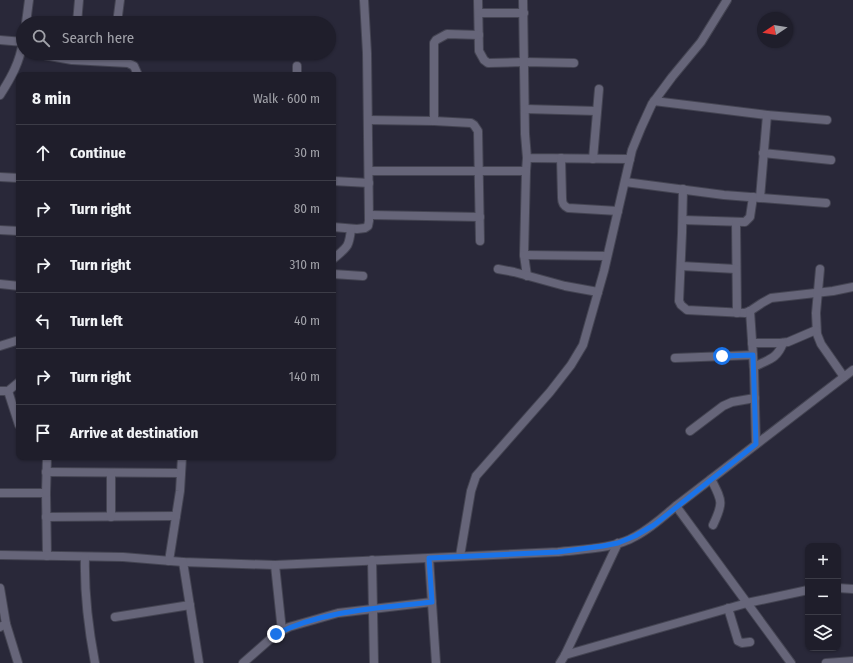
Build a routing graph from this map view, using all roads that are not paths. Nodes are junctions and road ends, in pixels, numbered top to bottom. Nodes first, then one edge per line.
1 (29, 0) edge
2 (79, 0) edge
3 (120, 0) edge
4 (364, 0) edge
5 (478, 0) edge
6 (524, 0) edge
7 (727, 0) edge
8 (478, 13) junction
9 (524, 13) junction
10 (27, 16) edge
11 (77, 16) edge
12 (118, 16) edge
13 (478, 35) junction
14 (0, 40) edge
15 (16, 41) edge
16 (19, 60) edge
17 (121, 60) edge
18 (524, 62) junction
19 (574, 63) dead end
20 (297, 66) dead end
21 (137, 72) edge
22 (297, 72) edge
23 (599, 89) dead end
24 (0, 96) edge
25 (654, 101) junction
26 (525, 109) junction
27 (597, 111) junction
28 (766, 115) junction
29 (368, 120) junction
30 (827, 120) dead end
31 (434, 121) junction
32 (764, 153) junction
33 (527, 158) junction
34 (562, 158) junction
35 (593, 158) junction
36 (630, 159) junction
37 (831, 160) dead end
38 (369, 171) junction
39 (479, 171) junction
40 (526, 171) junction
41 (0, 177) edge
42 (16, 178) edge
43 (336, 181) edge
44 (625, 182) junction
45 (369, 183) junction
46 (683, 189) junction
47 (756, 198) junction
48 (826, 204) dead end
49 (618, 211) junction
50 (370, 215) junction
51 (480, 217) junction
52 (683, 220) junction
53 (736, 222) junction
54 (336, 227) edge
55 (351, 229) junction
56 (0, 230) edge
57 (16, 231) edge
58 (480, 241) dead end
59 (524, 255) junction
60 (607, 256) junction
61 (336, 257) edge
62 (681, 266) junction
63 (498, 269) dead end
64 (736, 269) junction
65 (820, 269) dead end
66 (336, 274) edge
67 (363, 276) dead end
68 (527, 276) junction
69 (0, 284) edge
70 (16, 286) edge
71 (853, 287) edge
72 (598, 292) junction
73 (819, 293) junction
74 (750, 311) junction
75 (737, 313) junction
76 (816, 330) junction
77 (16, 341) edge
78 (752, 342) junction
79 (784, 342) junction
80 (0, 346) edge
81 (753, 355) junction
82 (675, 358) dead end
83 (754, 367) junction
84 (853, 370) edge
85 (844, 377) junction
86 (16, 384) edge
87 (4, 391) edge
88 (755, 398) junction
89 (16, 418) edge
90 (690, 431) dead end
91 (756, 444) junction
92 (47, 460) edge
93 (182, 460) edge
94 (46, 472) junction
95 (111, 473) junction
96 (181, 473) junction
97 (711, 479) junction
98 (0, 493) edge
99 (46, 493) junction
100 (676, 506) junction
101 (176, 516) junction
102 (46, 517) junction
103 (111, 517) junction
104 (713, 525) dead end
105 (618, 543) junction
106 (0, 555) edge
107 (48, 556) junction
108 (460, 556) junction
109 (84, 557) junction
110 (429, 558) junction
111 (372, 560) junction
112 (169, 561) junction
113 (183, 562) junction
114 (275, 565) junction
115 (0, 588) edge
116 (841, 588) edge
117 (853, 589) edge
118 (805, 591) edge
119 (432, 602) junction
120 (747, 603) junction
121 (190, 605) junction
122 (728, 608) junction
123 (373, 609) junction
124 (116, 617) dead end
125 (3, 625) edge
126 (282, 631) junction
127 (750, 642) dead end
128 (565, 655) junction
129 (853, 661) edge
130 (18, 663) edge
131 (95, 663) edge
132 (199, 663) edge
133 (243, 663) edge
134 (374, 663) edge
135 (436, 663) edge
136 (560, 663) edge
137 (791, 663) edge
138 (826, 663) edge
139 (838, 663) edge

1 - 10 street
2 - 11 street
3 - 12 street
4 - 29 street
5 - 8 street
6 - 9 street
7 - 25 street
8 - 9 street
8 - 13 street
9 - 18 street
13 - 18 street
13 - 31 street
14 - 15 street
16 - 24 street
17 - 21 street
18 - 19 street
18 - 26 street
20 - 22 street
23 - 27 street
25 - 28 street
25 - 36 street
26 - 27 street
26 - 33 street
27 - 35 street
28 - 30 street
28 - 32 street
29 - 31 street
29 - 38 street
31 - 39 street
32 - 37 street
32 - 47 street
33 - 34 street
33 - 40 street
34 - 35 street
34 - 49 street
35 - 36 street
36 - 44 street
38 - 39 street
38 - 45 street
39 - 40 street
39 - 51 street
40 - 59 street
41 - 42 street
43 - 45 street
44 - 46 street
44 - 49 street
45 - 50 street
46 - 47 street
46 - 52 street
47 - 48 street
47 - 53 street
49 - 60 street
50 - 51 street
50 - 55 street
51 - 58 street
52 - 53 street
52 - 62 street
53 - 64 street
54 - 55 street
55 - 61 street
56 - 57 street
59 - 60 street
59 - 68 street
60 - 72 street
62 - 64 street
62 - 75 street
63 - 68 street
64 - 75 street
65 - 73 street
66 - 67 street
68 - 72 street
69 - 70 street
71 - 73 street
72 - 108 street
73 - 74 street
73 - 76 street
74 - 75 street
74 - 78 street
76 - 79 street
76 - 85 street
77 - 80 street
78 - 79 street
78 - 81 street
79 - 83 street
81 - 82 street
81 - 83 street
83 - 88 street
84 - 85 street
85 - 91 street
86 - 87 street
87 - 89 street
88 - 90 street
88 - 91 street
91 - 97 street
92 - 94 street
93 - 96 street
94 - 95 street
94 - 99 street
95 - 96 street
95 - 103 street
96 - 101 street
97 - 100 street
97 - 104 street
98 - 99 street
99 - 102 street
100 - 105 street
100 - 120 street
101 - 103 street
101 - 112 street
102 - 103 street
102 - 107 street
105 - 108 street
105 - 128 street
106 - 107 street
107 - 109 street
108 - 110 street
109 - 112 street
109 - 131 street
110 - 111 street
110 - 119 street
111 - 114 street
111 - 123 street
112 - 113 street
113 - 114 street
113 - 121 street
114 - 126 street
115 - 125 street
116 - 117 street
118 - 120 street
119 - 123 street
119 - 135 street
120 - 122 street
120 - 137 street
121 - 124 street
121 - 132 street
122 - 127 street
122 - 128 street
123 - 126 street
123 - 134 street
125 - 130 street
126 - 133 street
128 - 136 street
129 - 139 street
138 - 139 street

